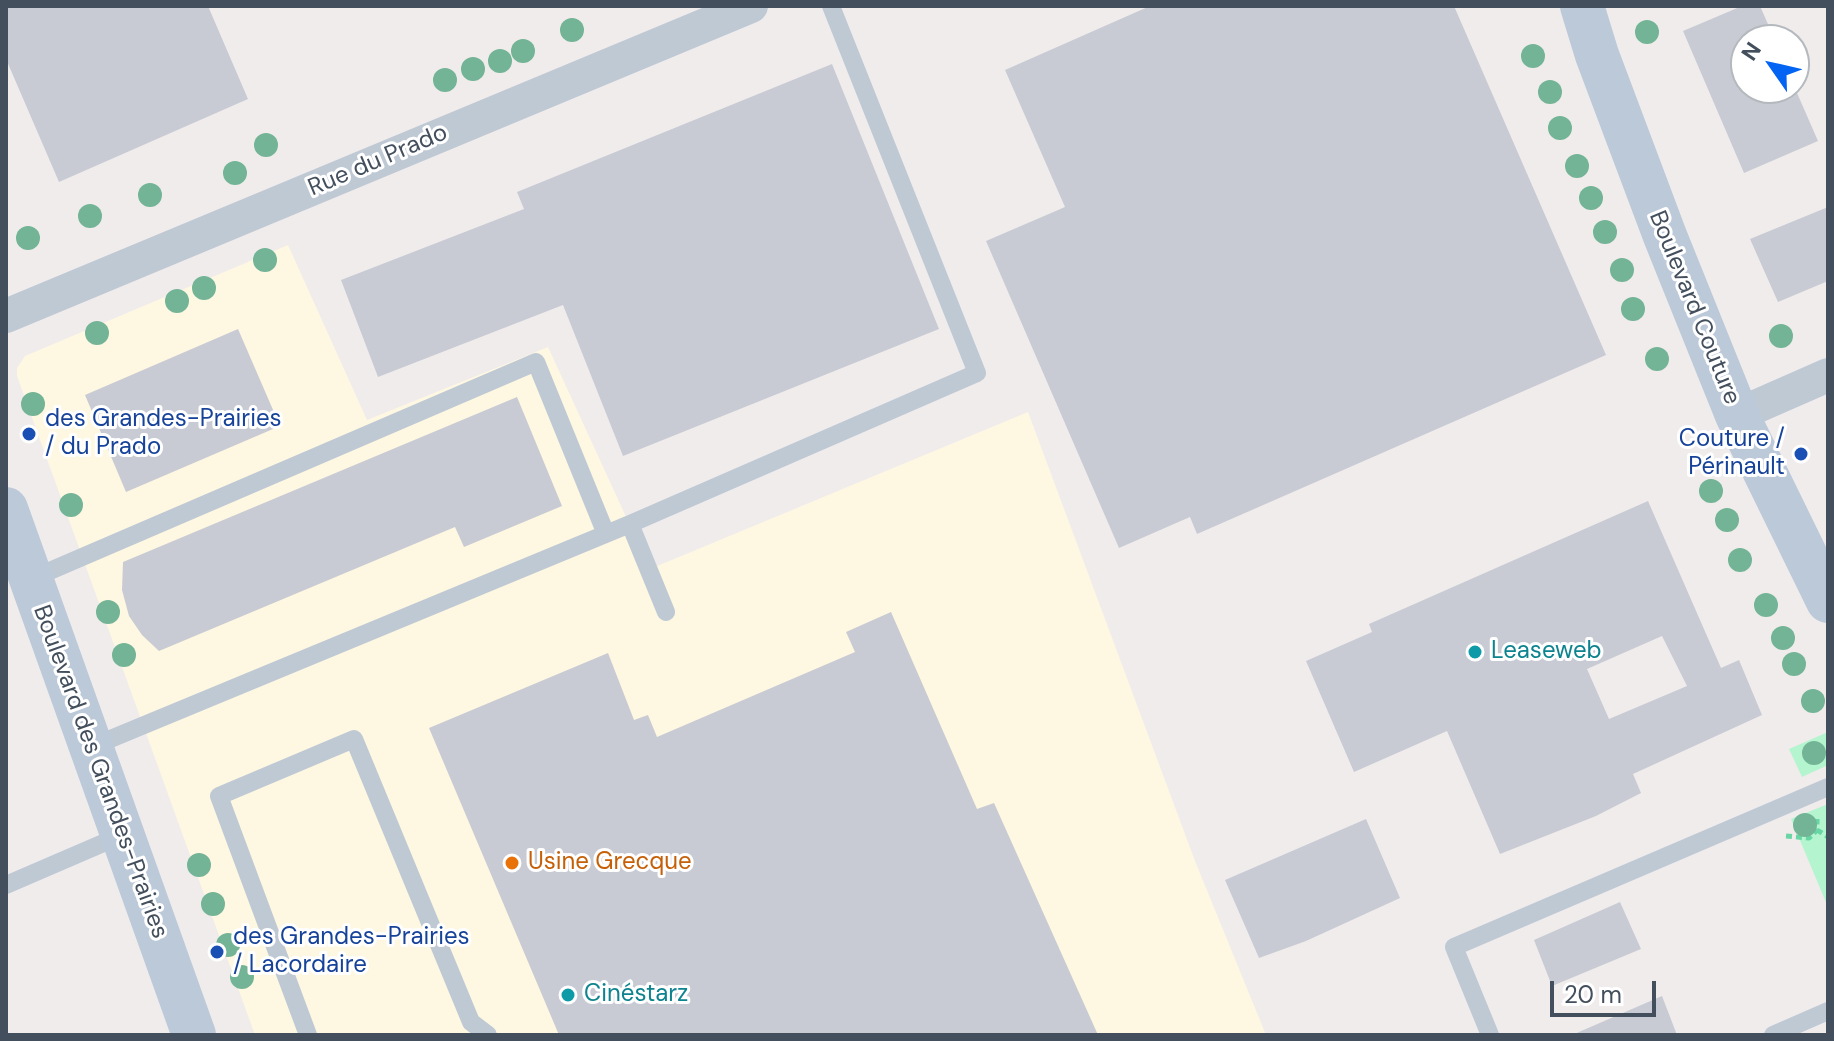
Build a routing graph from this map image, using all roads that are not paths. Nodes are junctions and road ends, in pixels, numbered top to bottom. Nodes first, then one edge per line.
1 (831, 6) edge
2 (1582, 6) edge
3 (737, 9) edge
4 (6, 316) edge
5 (1828, 375) edge
6 (1737, 415) junction
7 (6, 509) edge
8 (630, 524) junction
9 (606, 534) junction
10 (31, 579) junction
11 (1828, 601) edge
12 (666, 612) dead end
13 (91, 747) junction
14 (1828, 787) edge
15 (122, 835) junction
16 (6, 885) edge
17 (1828, 1011) edge
18 (194, 1035) edge
19 (308, 1035) edge
20 (488, 1035) edge
21 (1490, 1035) edge
22 (1773, 1035) edge

1 - 8 lane
2 - 6 street, Boulevard Couture
3 - 4 street, Rue du Prado
5 - 6 street
6 - 11 street, Boulevard Couture
7 - 10 street, Boulevard des Grandes-Prairies
8 - 9 lane
8 - 12 lane
9 - 10 lane
9 - 13 lane
10 - 13 street, Boulevard des Grandes-Prairies
13 - 15 street, Boulevard des Grandes-Prairies
14 - 21 lane
15 - 16 lane
15 - 18 street, Boulevard des Grandes-Prairies
17 - 22 lane
19 - 20 lane

